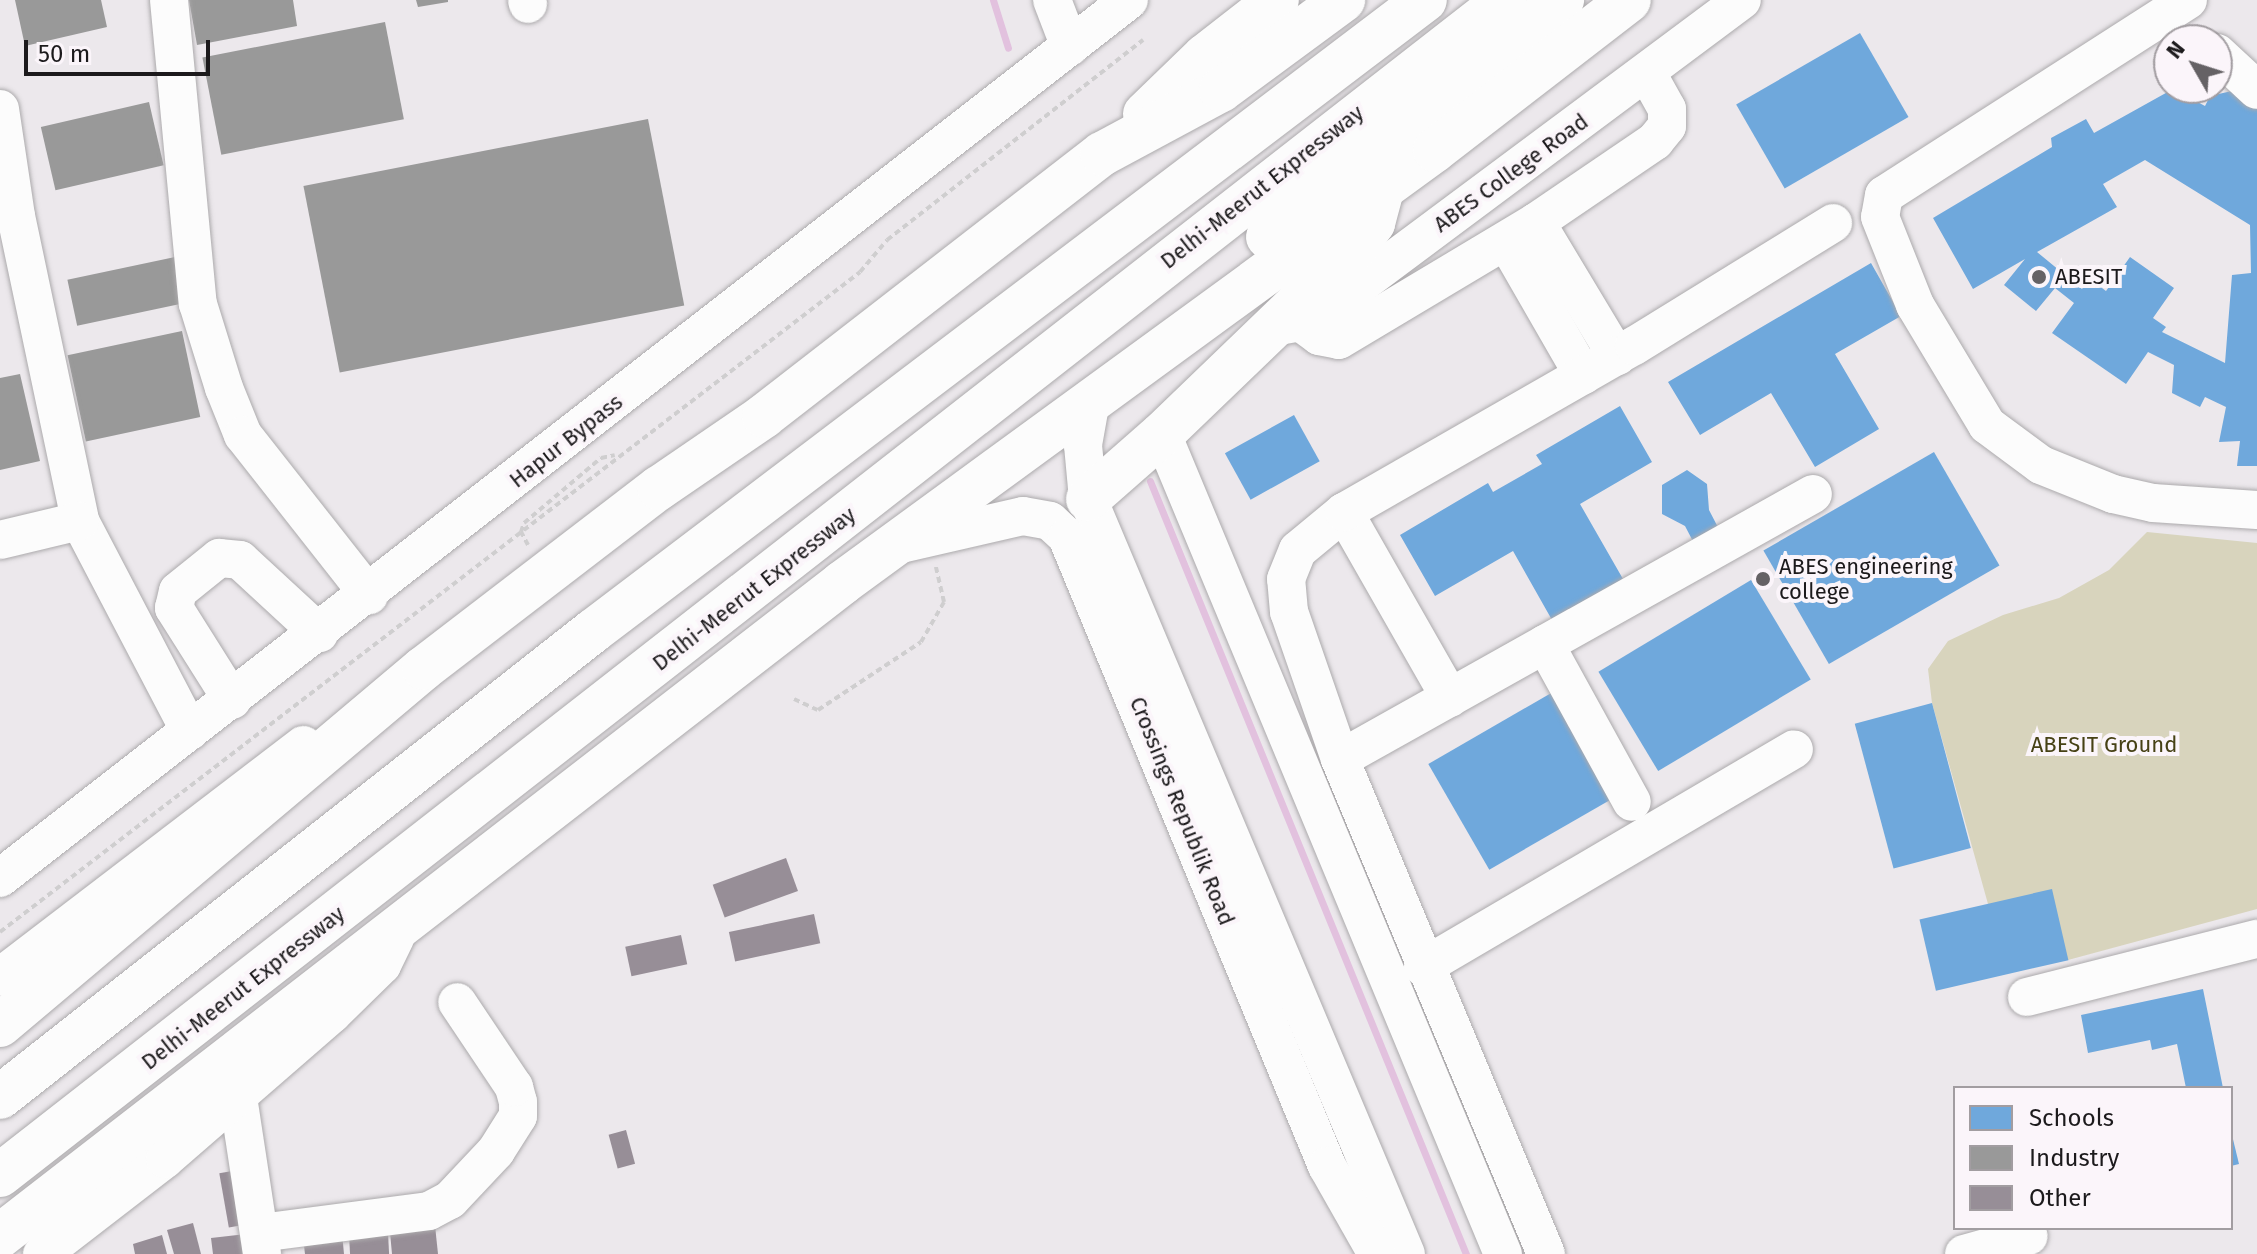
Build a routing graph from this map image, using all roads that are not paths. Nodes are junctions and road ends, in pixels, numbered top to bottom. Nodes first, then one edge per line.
1 (169, 0) edge
2 (1052, 0) edge
3 (1129, 0) edge
4 (1277, 0) edge
5 (1343, 0) edge
6 (1392, 0) edge
7 (1425, 0) edge
8 (1505, 0) edge
9 (1562, 0) edge
10 (1629, 0) edge
11 (1742, 0) edge
12 (2188, 0) edge
13 (2197, 0) edge
14 (2204, 24) edge
15 (1070, 47) junction
16 (2233, 68) edge
17 (1647, 73) junction
18 (1327, 74) junction
19 (2257, 90) edge
20 (0, 109) edge
21 (1102, 154) junction
22 (1381, 190) junction
23 (8, 218) edge
24 (1833, 223) dead end
25 (1521, 231) junction
26 (1286, 325) junction
27 (1617, 357) junction
28 (1583, 375) junction
29 (1091, 400) junction
30 (1162, 434) junction
31 (1813, 494) dead end
32 (1088, 499) junction
33 (2257, 510) edge
34 (1344, 512) junction
35 (80, 521) junction
36 (0, 540) edge
37 (908, 543) junction
38 (369, 595) junction
39 (319, 633) junction
40 (1545, 644) junction
41 (424, 668) junction
42 (1450, 698) junction
43 (232, 700) junction
44 (190, 731) junction
45 (1794, 749) dead end
46 (1340, 759) junction
47 (1632, 802) dead end
48 (0, 878) edge
49 (404, 922) junction
50 (2257, 939) edge
51 (1423, 967) junction
52 (0, 977) edge
53 (2027, 997) dead end
54 (457, 1002) dead end
55 (0, 1025) edge
56 (0, 1097) edge
57 (238, 1097) junction
58 (0, 1175) edge
59 (0, 1236) edge
60 (2029, 1236) dead end
61 (261, 1244) edge
62 (42, 1254) edge
63 (1377, 1254) edge
64 (1406, 1254) edge
65 (1503, 1254) edge
66 (1546, 1254) edge
67 (1964, 1254) edge

1 - 38 street
2 - 15 street
3 - 15 street, Hapur Bypass
4 - 21 highway
5 - 21 highway
6 - 18 highway
7 - 18 highway
8 - 58 highway, Delhi-Meerut Expressway
9 - 29 highway
10 - 22 highway
11 - 17 street, ABES College Road
12 - 33 street
13 - 14 street
15 - 38 street, Hapur Bypass
16 - 19 street
17 - 25 street
17 - 26 street, ABES College Road
18 - 56 highway
20 - 23 street
21 - 41 highway
22 - 26 highway
22 - 29 highway
23 - 35 street
24 - 27 street
25 - 26 street
25 - 27 street
25 - 28 street
26 - 30 highway
27 - 28 street
28 - 34 street
29 - 32 street, Crossings Republik Road
29 - 37 highway
30 - 32 highway
30 - 65 street
31 - 40 street
32 - 64 street, Crossings Republik Road
34 - 42 street
34 - 46 street
35 - 36 street
35 - 44 street
37 - 49 highway
37 - 63 street, Crossings Republik Road
38 - 39 street, Hapur Bypass
39 - 43 street, Hapur Bypass
39 - 43 street
40 - 42 street
40 - 47 street
41 - 52 street
41 - 55 highway
42 - 46 street
43 - 44 street, Hapur Bypass
44 - 48 street, Hapur Bypass
45 - 51 street
46 - 51 street
49 - 57 street
49 - 59 highway
50 - 53 street
51 - 66 street
54 - 61 street
57 - 61 street
57 - 62 street
60 - 67 street

